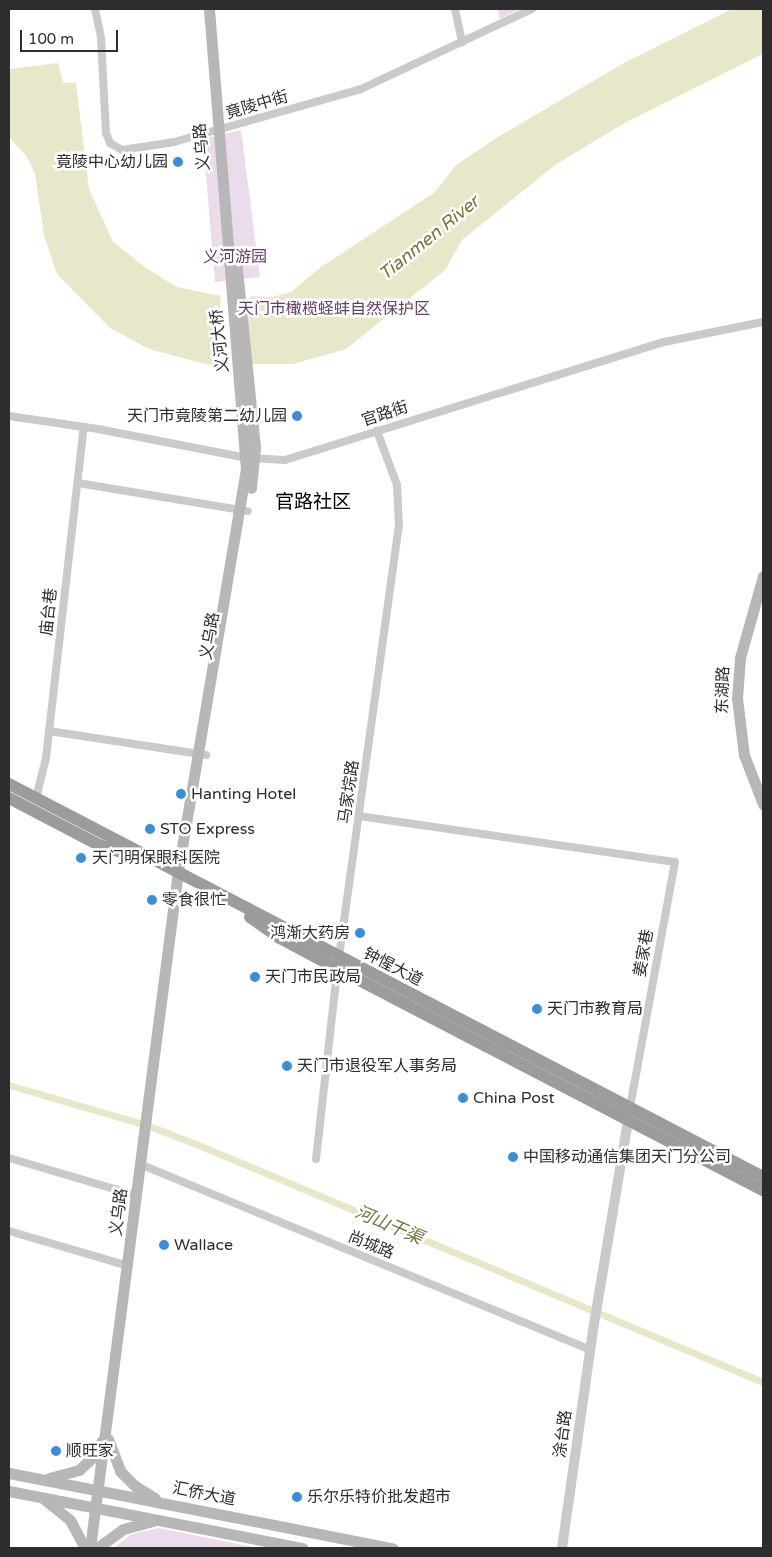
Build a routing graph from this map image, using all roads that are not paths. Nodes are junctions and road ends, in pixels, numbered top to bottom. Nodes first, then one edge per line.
1 (95, 9) edge
2 (209, 9) edge
3 (216, 9) edge
4 (455, 9) edge
5 (532, 9) edge
6 (462, 42) junction
7 (220, 130) junction
8 (234, 282) joint
9 (763, 322) edge
10 (246, 395) joint
11 (9, 416) edge
12 (84, 427) junction
13 (377, 431) junction
14 (251, 458) junction
15 (78, 483) junction
16 (244, 511) junction
17 (763, 576) edge
18 (763, 590) edge
19 (49, 731) junction
20 (203, 754) junction
21 (9, 780) edge
22 (9, 784) edge
23 (9, 793) edge
24 (763, 795) edge
25 (37, 796) junction
26 (9, 798) edge
27 (763, 804) edge
28 (359, 816) junction
29 (128, 850) junction
30 (180, 875) junction
31 (339, 961) junction
32 (437, 1011) junction
33 (630, 1111) junction
34 (9, 1158) edge
35 (316, 1160) dead end
36 (142, 1165) junction
37 (763, 1171) edge
38 (763, 1177) edge
39 (763, 1184) edge
40 (763, 1190) edge
41 (138, 1196) junction
42 (9, 1231) edge
43 (128, 1266) junction
44 (590, 1350) junction
45 (107, 1433) junction
46 (9, 1472) edge
47 (42, 1479) junction
48 (98, 1490) junction
49 (9, 1491) edge
50 (41, 1497) junction
51 (162, 1502) junction
52 (95, 1508) junction
53 (159, 1520) junction
54 (86, 1548) edge
55 (90, 1548) edge
56 (97, 1548) edge
57 (303, 1548) edge
58 (393, 1548) edge
59 (562, 1548) edge

1 - 7 street, 竟陵中街
2 - 7 main road, 义乌路
3 - 7 main road, 义乌路
4 - 6 street
5 - 6 street, 竟陵中街
6 - 7 street, 竟陵中街
7 - 8 main road, 义乌路
8 - 10 main road, 义河大桥
9 - 13 street, 官路街
10 - 14 main road, 义乌路
11 - 12 street, 官路街
12 - 14 street, 官路街
12 - 15 street, 庙台巷
13 - 14 street, 官路街
13 - 28 street, 马家垸路
14 - 16 main road, 义乌路
15 - 16 street
15 - 19 street, 庙台巷
16 - 20 main road, 义乌路
17 - 27 main road, 东湖路
18 - 24 main road, 东湖路
19 - 20 street
19 - 25 street, 庙台巷
20 - 30 main road, 义乌路
21 - 25 highway
22 - 25 highway, 钟惺大道
23 - 29 highway, 钟惺大道
25 - 29 highway, 钟惺大道
26 - 29 highway
28 - 31 street, 马家垸路
28 - 33 street, 姜家巷
29 - 30 highway, 钟惺大道
30 - 31 highway, 钟惺大道
30 - 36 main road, 义乌路
31 - 32 highway, 钟惺大道
31 - 35 street, 马家垸路
32 - 33 highway, 钟惺大道
32 - 33 highway, 钟惺大道
33 - 37 highway
33 - 38 highway, 钟惺大道
33 - 39 highway, 钟惺大道
33 - 40 highway
33 - 44 street, 涂台路
34 - 41 street
36 - 41 main road, 义乌路
36 - 44 street, 尚城路
41 - 43 main road, 义乌路
42 - 43 street
43 - 45 main road, 义乌路
44 - 59 street, 涂台路
45 - 47 main road
45 - 48 main road, 义乌路
45 - 51 main road
46 - 47 main road, 汇侨大道
47 - 48 main road, 汇侨大道
48 - 51 main road, 汇侨大道
48 - 52 main road, 义乌路
49 - 50 main road
50 - 52 main road
50 - 54 main road
51 - 58 main road, 汇侨大道
52 - 53 main road
52 - 55 main road, 义乌路
53 - 56 main road
53 - 57 main road

